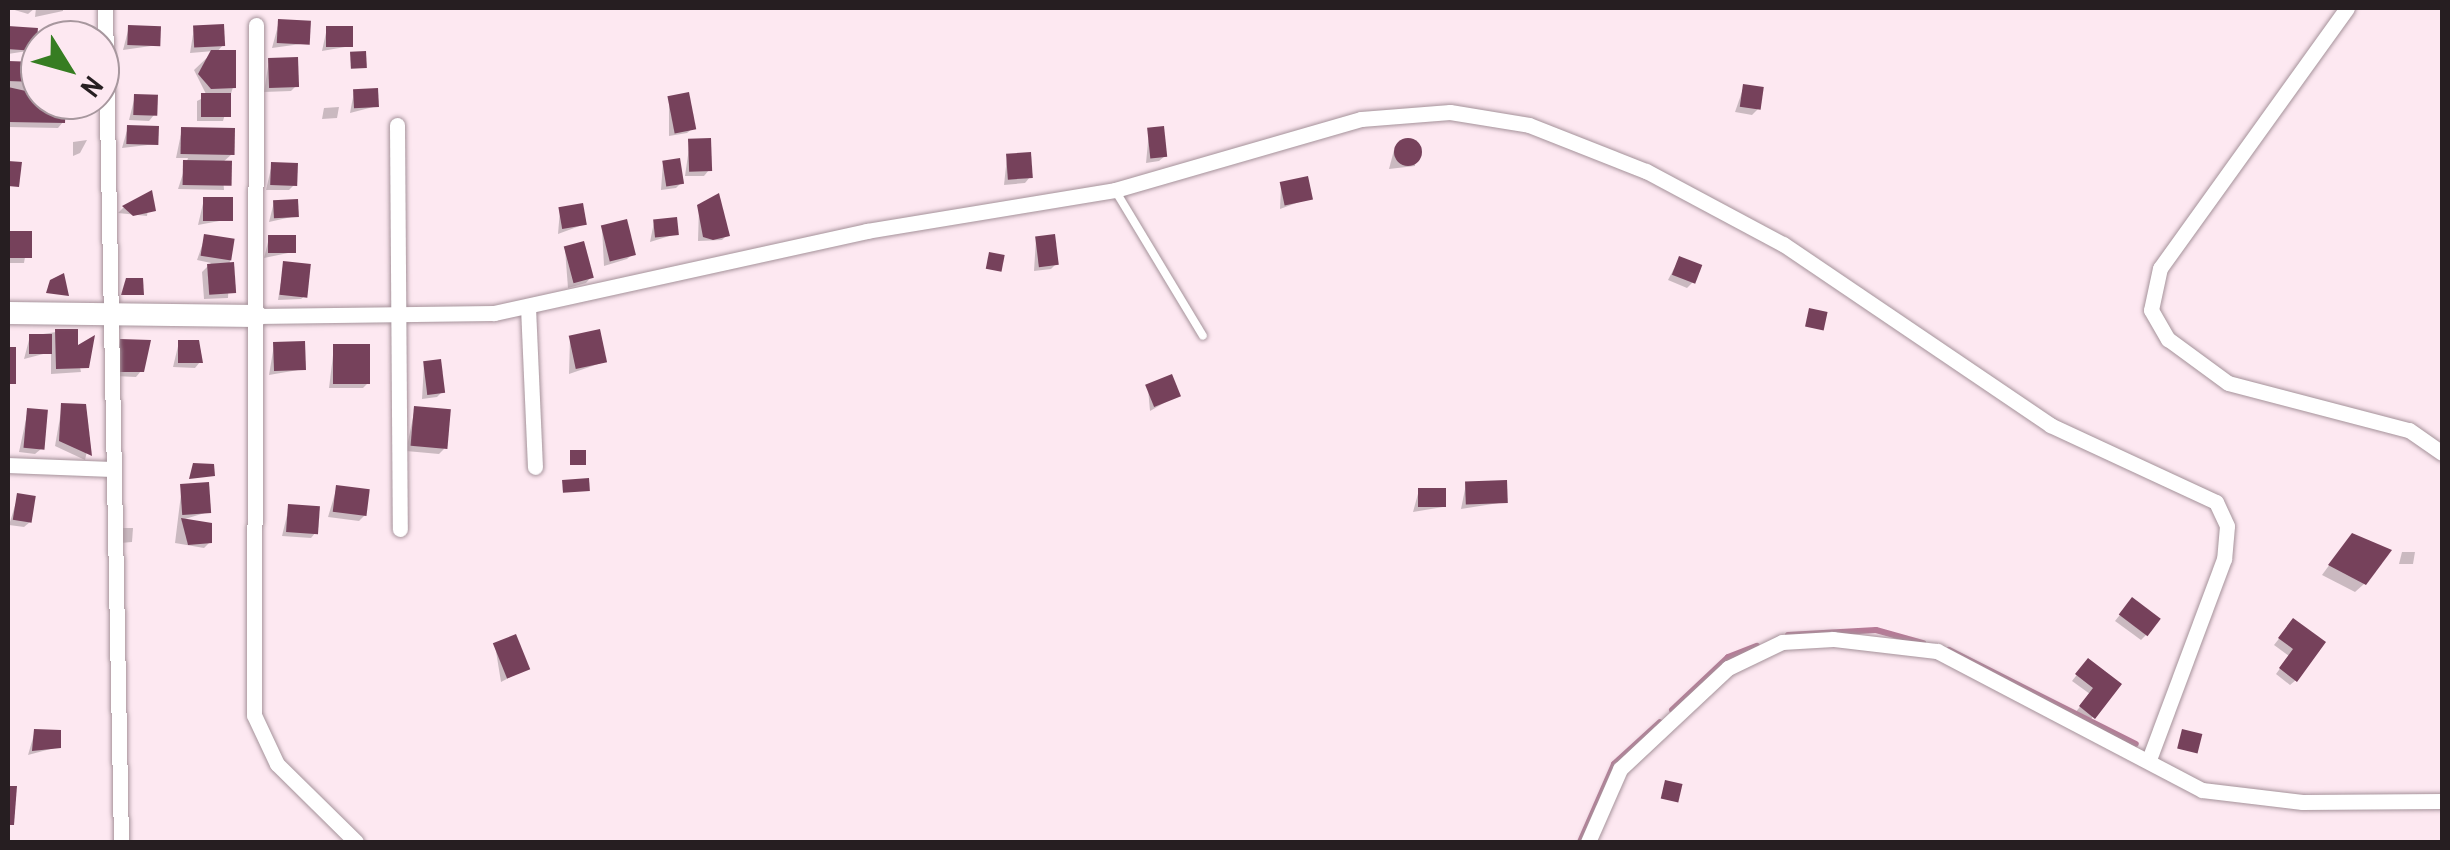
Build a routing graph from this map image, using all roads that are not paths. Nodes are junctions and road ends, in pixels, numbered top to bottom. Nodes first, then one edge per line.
1 (105, 8) edge
2 (2347, 8) edge
3 (256, 24) dead end
4 (397, 125) dead end
5 (1114, 190) junction
6 (528, 307) junction
7 (8, 314) edge
8 (109, 314) junction
9 (256, 316) junction
10 (396, 316) junction
11 (1203, 336) dead end
12 (2442, 452) edge
13 (8, 465) edge
14 (534, 467) dead end
15 (111, 470) junction
16 (400, 529) dead end
17 (2149, 760) junction
18 (2442, 801) edge
19 (120, 842) edge
20 (356, 842) edge
21 (1588, 842) edge

1 - 8 street
2 - 12 street
3 - 9 street
4 - 10 street
5 - 6 street
5 - 11 lane
5 - 17 street
6 - 10 street
6 - 14 street
7 - 8 street
8 - 9 street
8 - 15 street
9 - 10 street
9 - 20 street
10 - 16 street
13 - 15 street
15 - 19 street
17 - 18 street
17 - 21 street

